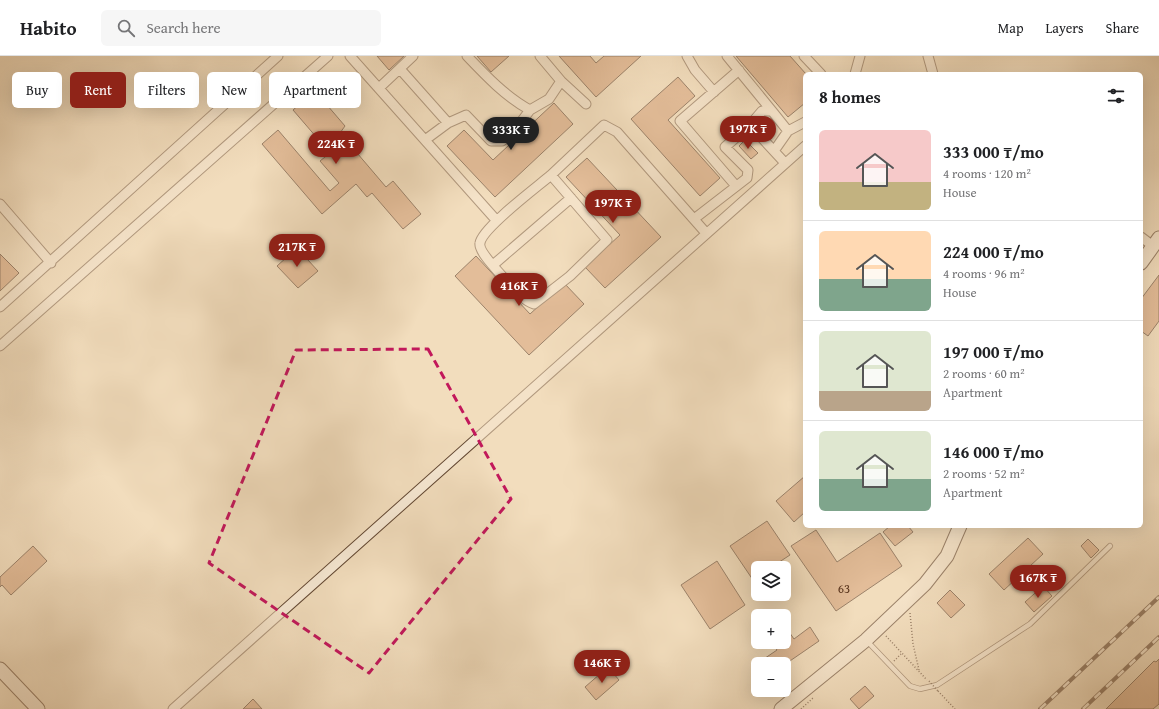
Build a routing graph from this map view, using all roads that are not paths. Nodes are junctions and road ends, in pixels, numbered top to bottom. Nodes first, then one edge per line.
1 (278, 56) edge
2 (328, 56) edge
3 (350, 56) edge
4 (413, 56) edge
5 (467, 56) edge
6 (540, 56) edge
7 (687, 56) edge
8 (726, 56) edge
9 (804, 56) edge
10 (860, 56) edge
11 (928, 56) edge
12 (400, 69) junction
13 (739, 70) junction
14 (819, 72) edge
15 (856, 72) edge
16 (932, 72) edge
17 (561, 81) junction
18 (379, 88) junction
19 (714, 92) junction
20 (586, 104) dead end
21 (530, 110) junction
22 (772, 111) junction
23 (448, 123) junction
24 (803, 123) edge
25 (750, 125) junction
26 (788, 131) junction
27 (425, 140) junction
28 (725, 147) junction
29 (803, 148) edge
30 (774, 151) junction
31 (713, 159) junction
32 (785, 163) junction
33 (551, 175) junction
34 (736, 186) junction
35 (571, 198) junction
36 (0, 204) edge
37 (694, 219) junction
38 (497, 221) junction
39 (706, 233) junction
40 (1143, 238) edge
41 (1156, 242) edge
42 (1143, 260) edge
43 (50, 263) junction
44 (493, 265) junction
45 (0, 307) edge
46 (0, 346) edge
47 (959, 528) edge
48 (1110, 546) dead end
49 (866, 640) junction
50 (0, 669) edge
51 (38, 709) edge
52 (173, 709) edge
53 (781, 709) edge

1 - 43 street
2 - 46 street
3 - 18 street
4 - 12 street
5 - 21 street
6 - 17 street
7 - 19 street
8 - 13 street
9 - 14 street
10 - 15 street
11 - 16 street
12 - 18 street
12 - 23 street
13 - 19 street
13 - 22 street
17 - 20 street
17 - 21 street
18 - 27 street
19 - 31 street
21 - 23 street
22 - 25 street
22 - 26 street
23 - 27 street
24 - 26 street
25 - 28 street
25 - 30 street
26 - 30 street
27 - 38 street
28 - 31 street
28 - 34 street
29 - 32 street
30 - 32 street
31 - 34 street
32 - 39 street
33 - 35 street
33 - 37 street
33 - 38 street
34 - 37 street
35 - 44 street
35 - 44 street
36 - 43 street
37 - 39 street
38 - 44 street
39 - 52 street
40 - 41 street
41 - 42 street
43 - 45 street
47 - 49 street
48 - 49 lane
49 - 53 street
50 - 51 street

